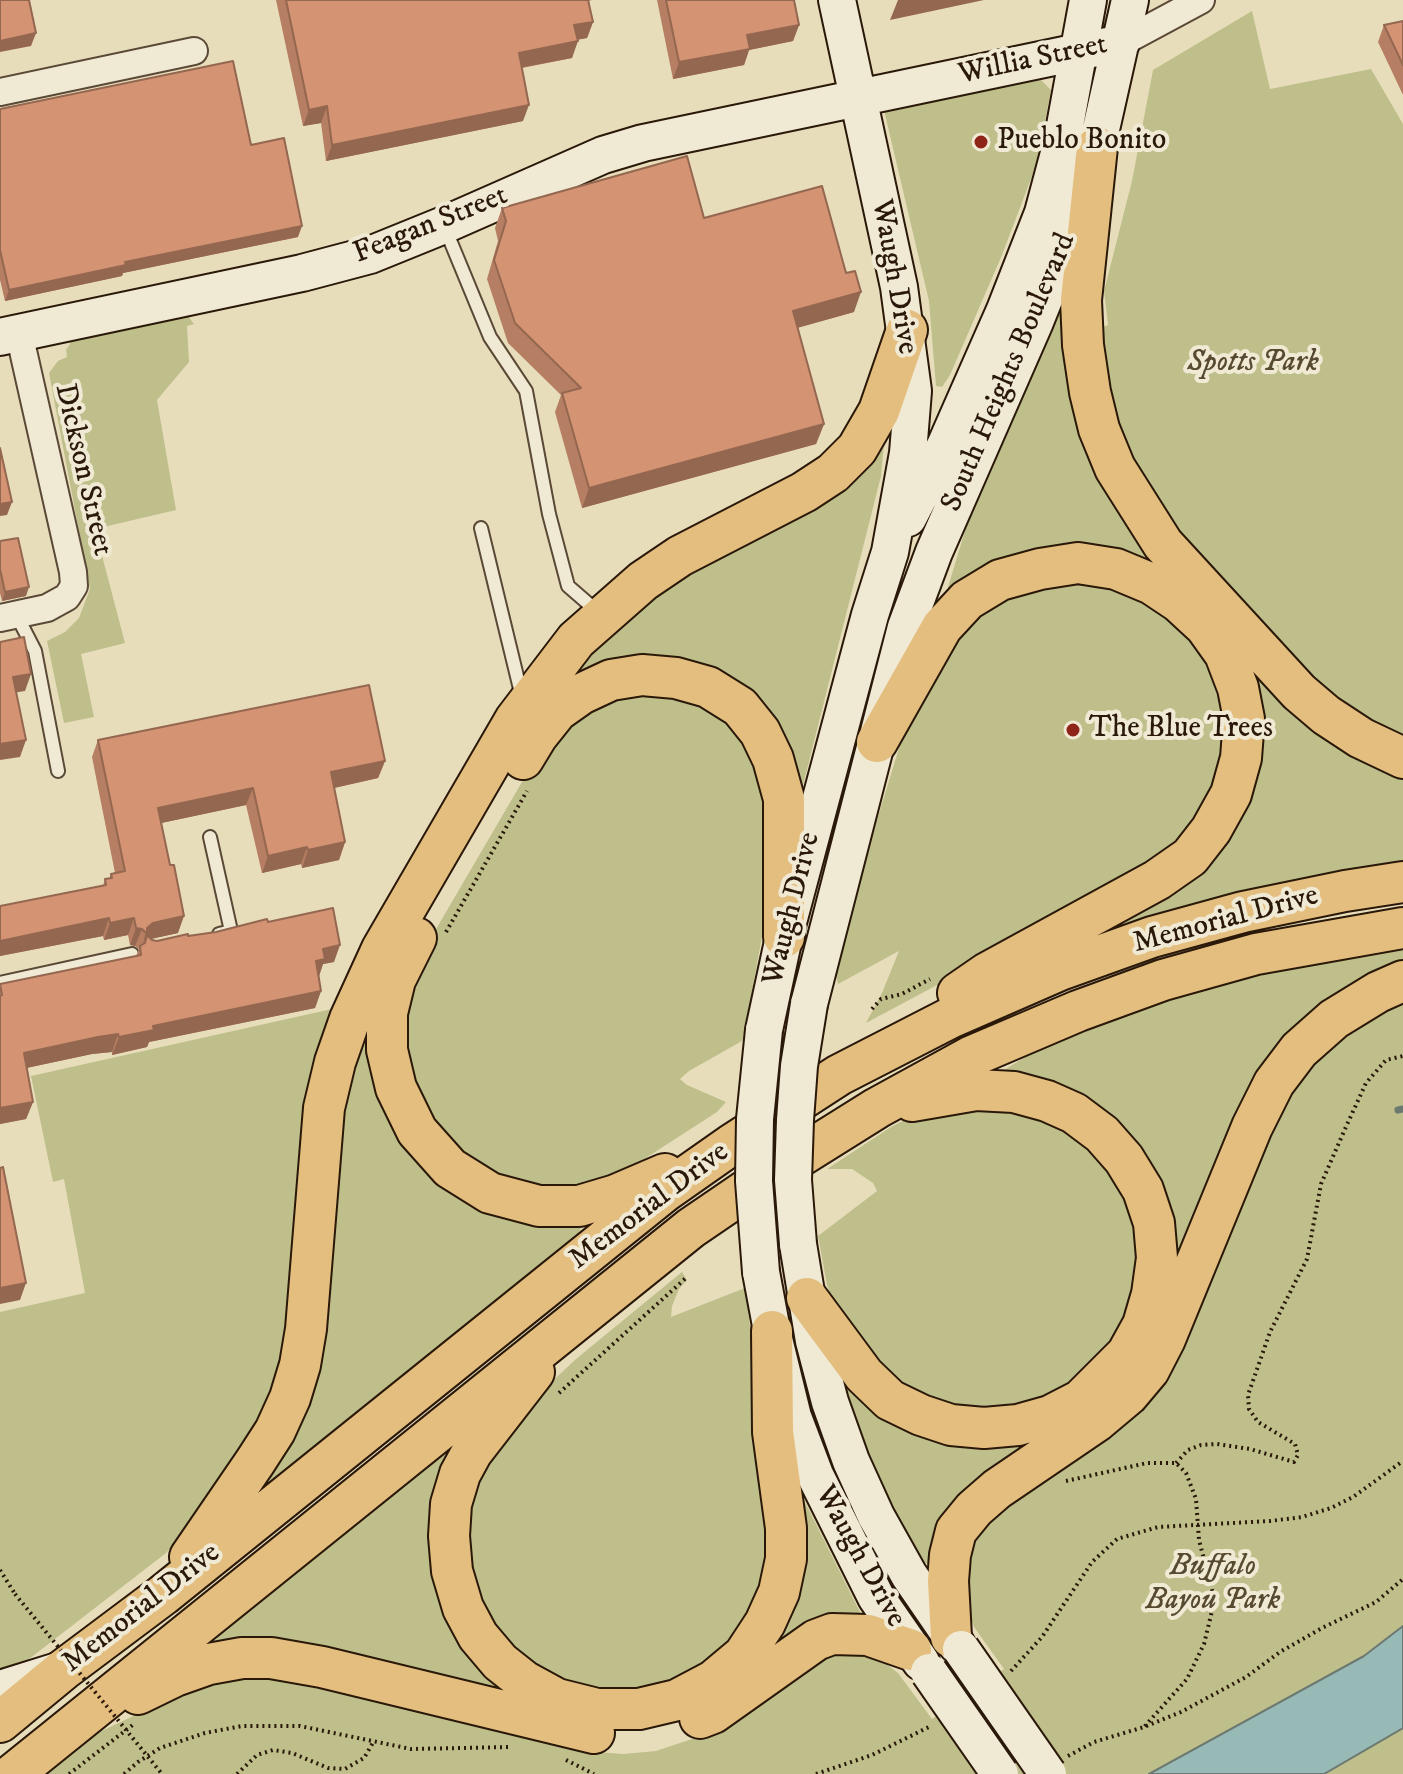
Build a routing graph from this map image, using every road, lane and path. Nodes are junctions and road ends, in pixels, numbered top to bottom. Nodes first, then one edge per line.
1 (837, 0) edge
2 (1088, 0) edge
3 (1130, 0) edge
4 (1201, 0) edge
5 (1121, 43) junction
6 (194, 51) dead end
7 (1081, 51) junction
8 (0, 92) edge
9 (857, 98) junction
10 (1097, 147) junction
11 (444, 225) junction
12 (907, 330) junction
13 (10, 335) edge
14 (481, 528) dead end
15 (890, 552) junction
16 (8, 616) edge
17 (602, 616) junction
18 (524, 708) junction
19 (877, 742) junction
20 (1403, 758) edge
21 (58, 771) dead end
22 (534, 779) dead end
23 (210, 837) dead end
24 (1403, 882) edge
25 (1403, 928) edge
26 (204, 937) edge
27 (784, 937) junction
28 (441, 942) dead end
29 (132, 954) edge
30 (943, 972) dead end
31 (1403, 981) edge
32 (0, 983) edge
33 (872, 1009) dead end
34 (1403, 1056) edge
35 (839, 1075) junction
36 (877, 1108) junction
37 (731, 1145) junction
38 (687, 1277) dead end
39 (807, 1298) junction
40 (572, 1322) junction
41 (772, 1331) junction
42 (547, 1402) dead end
43 (1403, 1461) edge
44 (1176, 1463) junction
45 (1061, 1482) dead end
46 (1199, 1524) junction
47 (0, 1570) edge
48 (1403, 1579) edge
49 (163, 1595) junction
50 (956, 1643) junction
51 (920, 1661) junction
52 (63, 1670) junction
53 (1010, 1673) dead end
54 (0, 1689) edge
55 (83, 1719) junction
56 (0, 1722) edge
57 (136, 1722) dead end
58 (932, 1726) dead end
59 (1144, 1727) junction
60 (374, 1741) junction
61 (515, 1747) dead end
62 (578, 1755) dead end
63 (564, 1759) dead end
64 (576, 1764) junction
65 (1054, 1768) edge
66 (13, 1774) edge
67 (69, 1774) edge
68 (124, 1774) edge
69 (162, 1774) edge
70 (237, 1774) edge
71 (594, 1774) edge
72 (816, 1774) edge
73 (1000, 1774) edge

1 - 9 main road, Waugh Drive
2 - 7 main road, South Heights Boulevard
3 - 5 main road, South Heights Boulevard
4 - 5 street, Willia Street
5 - 7 main road, Willia Street
5 - 10 main road, South Heights Boulevard
6 - 8 street
7 - 9 main road, Willia Street
7 - 15 main road, South Heights Boulevard
9 - 11 main road, Feagan Street
9 - 12 main road, Waugh Drive
10 - 19 main road, South Heights Boulevard
10 - 20 main road
11 - 13 main road, Feagan Street
11 - 17 lane
12 - 15 main road, Waugh Drive
12 - 17 main road
13 - 16 street, Dickson Street
14 - 18 lane
15 - 27 main road, Waugh Drive
16 - 21 lane
17 - 18 main road
18 - 49 main road
19 - 35 main road
19 - 39 main road, Waugh Drive, bridge
22 - 28 path
23 - 26 lane
24 - 35 main road, Memorial Drive
25 - 36 main road, Memorial Drive
27 - 37 main road
27 - 41 main road, Waugh Drive, bridge
29 - 32 lane
30 - 33 path
31 - 50 main road
34 - 44 path
35 - 37 main road, Memorial Drive
36 - 39 main road
36 - 40 main road, Memorial Drive
37 - 49 main road, Memorial Drive
38 - 42 path
39 - 50 main road, Waugh Drive
40 - 41 main road
40 - 55 main road, Memorial Drive
41 - 51 main road, Waugh Drive
43 - 46 path
44 - 45 path
44 - 46 path
46 - 53 path
46 - 59 path
47 - 69 path, bridge
48 - 59 path
49 - 52 main road, Memorial Drive
50 - 65 main road, Waugh Drive, bridge
51 - 55 main road
51 - 73 main road, Waugh Drive, bridge
52 - 54 main road
52 - 56 main road, Memorial Drive
55 - 66 main road, Memorial Drive
57 - 67 path
58 - 72 path
59 - 65 path
60 - 61 path
60 - 68 path
60 - 70 path
62 - 64 path
63 - 64 path
64 - 71 path

